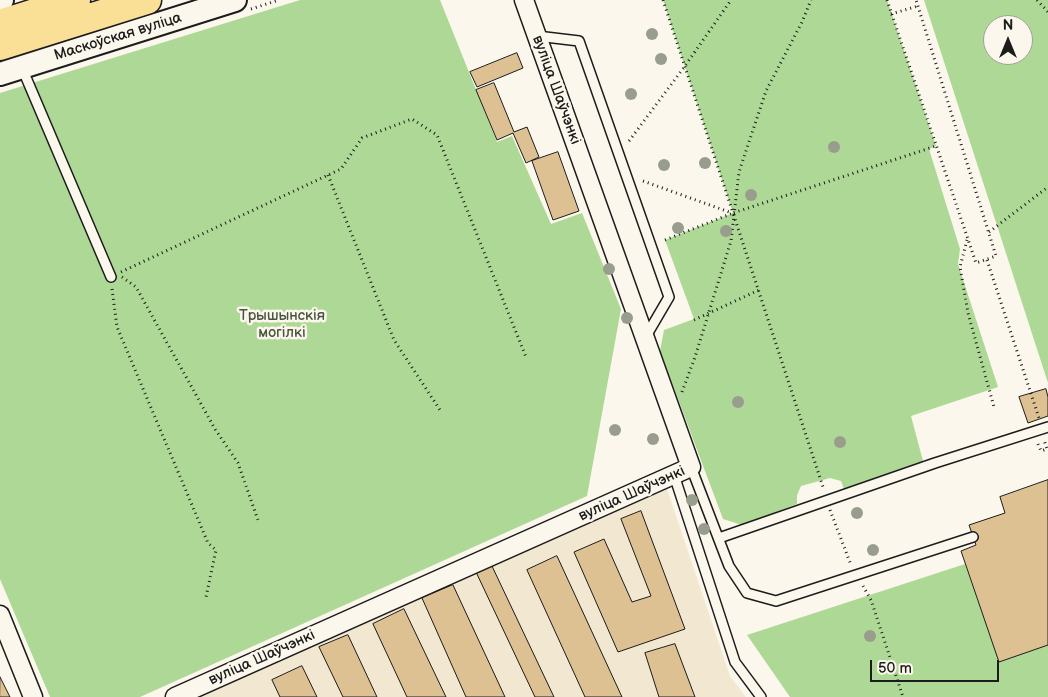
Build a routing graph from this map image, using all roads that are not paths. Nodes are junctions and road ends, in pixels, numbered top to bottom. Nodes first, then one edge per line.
1 (76, 0) edge
2 (147, 0) edge
3 (235, 0) edge
4 (524, 0) edge
5 (0, 24) edge
6 (537, 36) junction
7 (0, 46) edge
8 (22, 67) junction
9 (0, 74) edge
10 (111, 277) road end
11 (645, 338) junction
12 (1045, 430) edge
13 (691, 468) junction
14 (674, 475) junction
15 (973, 537) dead end
16 (719, 538) junction
17 (0, 615) edge
18 (33, 697) edge
19 (175, 697) edge
20 (761, 697) edge

1 - 5 main road
2 - 7 main road, Маскоўская вуліца
3 - 8 street, Маскоўская вуліца
4 - 6 street, вуліца Шаўчэнкі
6 - 11 street, вуліца Шаўчэнкі
6 - 11 lane
8 - 9 street, Маскоўская вуліца
8 - 10 lane
11 - 13 street, вуліца Шаўчэнкі
12 - 16 lane
13 - 14 street, вуліца Шаўчэнкі
13 - 16 lane
14 - 19 street, вуліца Шаўчэнкі
14 - 20 lane
15 - 16 lane
17 - 18 street

